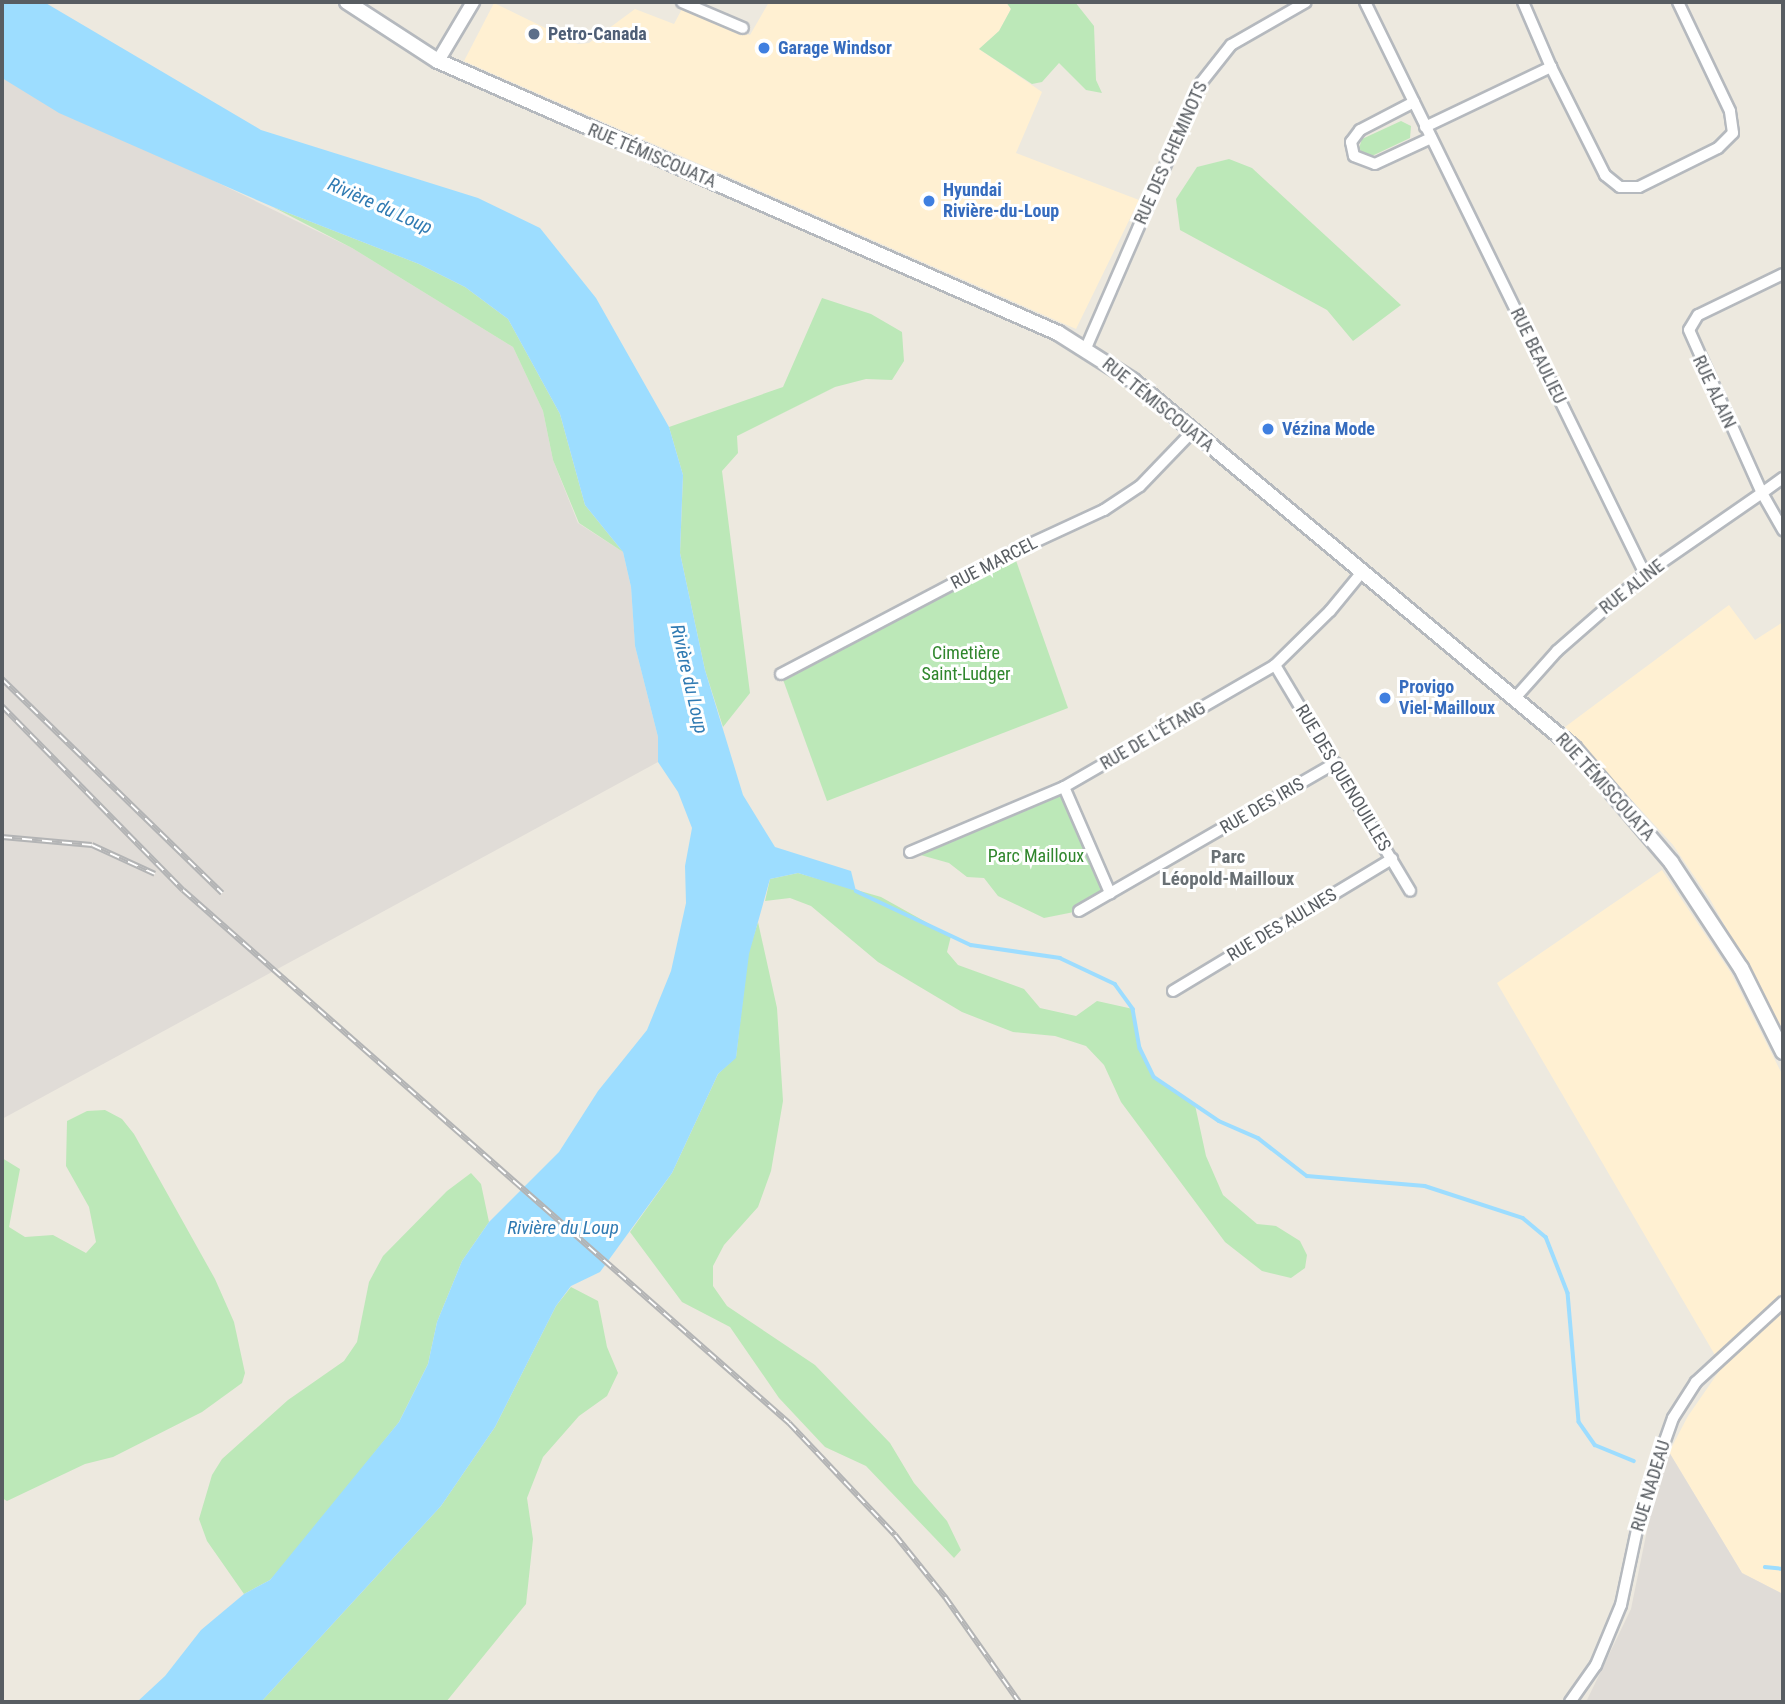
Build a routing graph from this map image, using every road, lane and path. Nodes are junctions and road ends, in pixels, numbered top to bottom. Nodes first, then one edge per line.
1 (347, 2) edge
2 (473, 2) edge
3 (682, 2) edge
4 (1306, 2) edge
5 (1365, 2) edge
6 (1523, 2) edge
7 (1678, 2) edge
8 (743, 28) dead end
9 (438, 61) junction
10 (1551, 66) junction
11 (1414, 102) junction
12 (1425, 127) junction
13 (1431, 138) junction
14 (1783, 274) edge
15 (1086, 348) junction
16 (1192, 432) junction
17 (1783, 478) edge
18 (1762, 493) junction
19 (1783, 530) edge
20 (1362, 572) junction
21 (1645, 574) junction
22 (1275, 665) junction
23 (781, 674) dead end
24 (1516, 697) junction
25 (1335, 763) junction
26 (1063, 787) junction
27 (910, 852) dead end
28 (1392, 859) junction
29 (1410, 891) dead end
30 (1110, 893) junction
31 (1079, 911) dead end
32 (1173, 991) dead end
33 (1783, 1052) edge
34 (1783, 1302) edge
35 (1570, 1702) edge

1 - 9 main road, RUE TÉMISCOUATA
2 - 9 street
3 - 8 street
4 - 15 street, RUE DES CHEMINOTS
5 - 11 street, RUE BEAULIEU
6 - 10 street
7 - 10 street
9 - 15 main road, RUE TÉMISCOUATA
10 - 12 street
11 - 12 street, RUE BEAULIEU
11 - 13 street
12 - 13 street, RUE BEAULIEU
13 - 21 street, RUE BEAULIEU
14 - 18 street, RUE ALAIN
15 - 16 main road, RUE TÉMISCOUATA
16 - 20 main road, RUE TÉMISCOUATA
16 - 23 street, RUE MARCEL
17 - 18 street
18 - 19 street
18 - 21 street, RUE ALINE
20 - 22 street, RUE DE L'ÉTANG
20 - 24 main road, RUE TÉMISCOUATA
21 - 24 street, RUE ALINE
22 - 25 street, RUE DES QUENOUILLES
22 - 26 street, RUE DE L'ÉTANG
24 - 33 main road, RUE TÉMISCOUATA
25 - 28 street, RUE DES QUENOUILLES
25 - 30 street, RUE DES IRIS
26 - 27 street, RUE DE L'ÉTANG
26 - 30 street
28 - 29 street, RUE DES QUENOUILLES
28 - 32 street, RUE DES AULNES
30 - 31 street, RUE DES IRIS
34 - 35 street, RUE NADEAU

